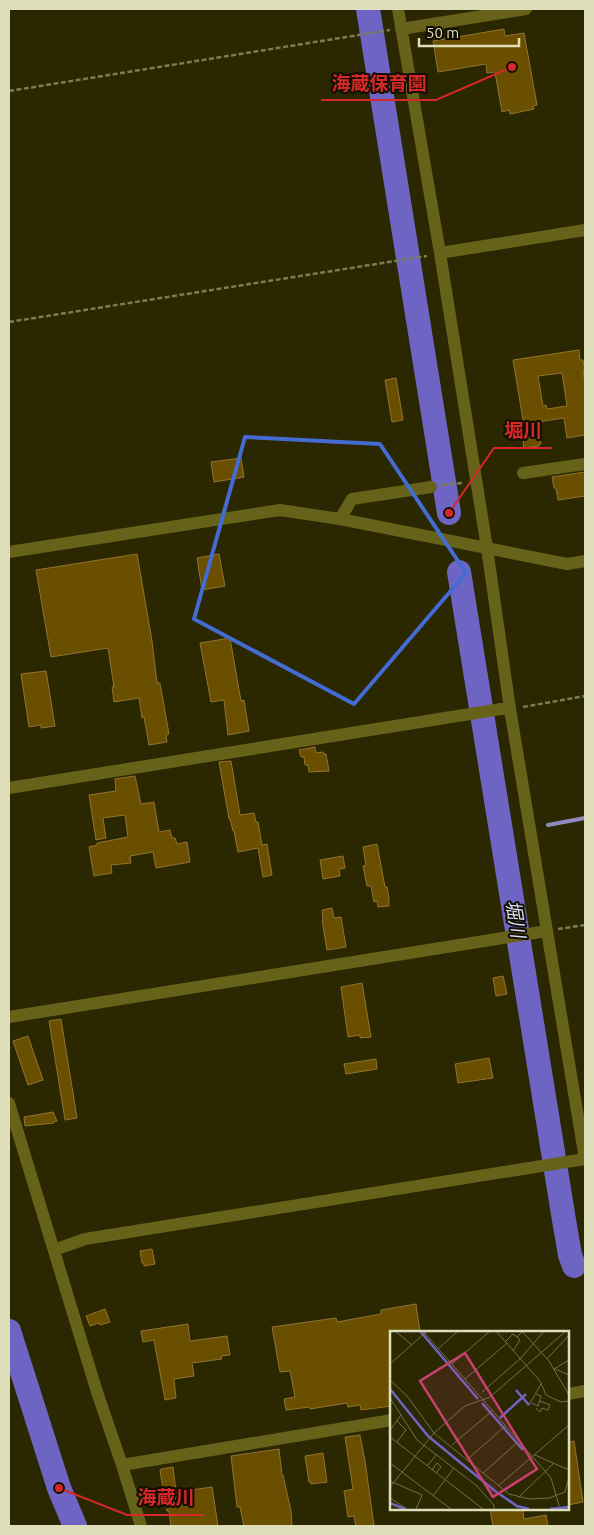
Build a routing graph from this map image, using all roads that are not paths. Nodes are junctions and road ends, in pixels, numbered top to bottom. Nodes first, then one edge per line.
1 (398, 9) edge
2 (526, 9) edge
3 (396, 29) junction
4 (585, 230) edge
5 (434, 254) junction
6 (585, 464) edge
7 (523, 473) dead end
8 (431, 486) road end
9 (340, 519) junction
10 (487, 548) junction
11 (9, 552) edge
12 (585, 561) edge
13 (506, 709) junction
14 (9, 788) edge
15 (541, 932) junction
16 (9, 1017) edge
17 (9, 1102) edge
18 (585, 1159) edge
19 (54, 1250) junction
20 (585, 1391) edge
21 (569, 1394) edge
22 (390, 1420) edge
23 (122, 1465) junction
24 (141, 1526) edge

1 - 3 street
2 - 3 street
3 - 5 street
4 - 5 street
5 - 10 street
6 - 7 street
8 - 9 street
9 - 10 street
9 - 11 street
10 - 12 street
10 - 13 street
13 - 14 street
13 - 15 street
15 - 16 street
15 - 18 street
17 - 19 street
18 - 19 street
19 - 23 street
20 - 21 street
22 - 23 street
23 - 24 street

